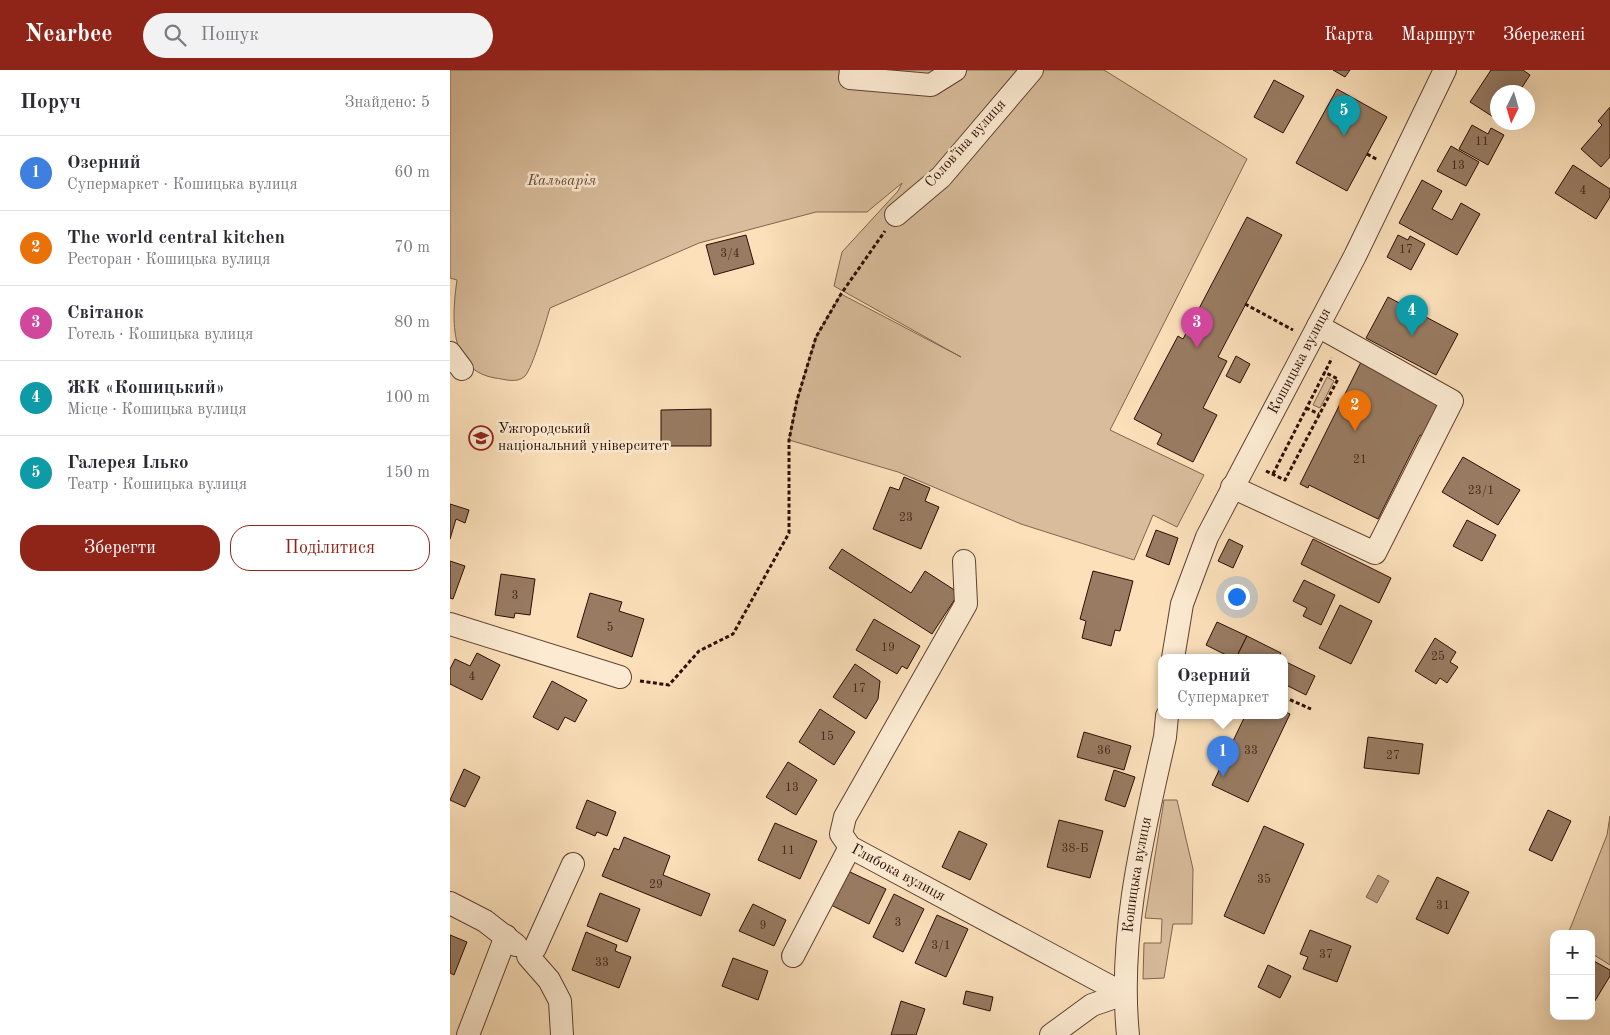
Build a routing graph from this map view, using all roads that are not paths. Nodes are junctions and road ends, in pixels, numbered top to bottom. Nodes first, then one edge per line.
1 (851, 70) edge
2 (955, 70) edge
3 (1032, 70) edge
4 (1445, 70) edge
5 (896, 214) road end
6 (1314, 333) junction
7 (1232, 487) junction
8 (964, 561) dead end
9 (450, 624) edge
10 (1174, 654) edge
11 (620, 677) road end
12 (1167, 719) edge
13 (850, 847) junction
14 (573, 864) dead end
15 (450, 903) edge
16 (506, 936) junction
17 (528, 956) junction
18 (793, 956) dead end
19 (1124, 994) junction
20 (468, 1035) edge
21 (562, 1035) edge
22 (1051, 1035) edge
23 (1128, 1035) edge

1 - 2 street
3 - 5 street, Соловʼїна вулиця
4 - 6 street, Кошицька вулиця
6 - 7 street, Кошицька вулиця
6 - 7 street
7 - 10 street, Кошицька вулиця
8 - 13 street, Глибока вулиця
9 - 11 street
12 - 19 street, Кошицька вулиця
13 - 18 street
13 - 19 street, Глибока вулиця
14 - 17 street
15 - 16 street
16 - 17 street
16 - 20 street
17 - 21 street
19 - 22 street
19 - 23 street, Кошицька вулиця

